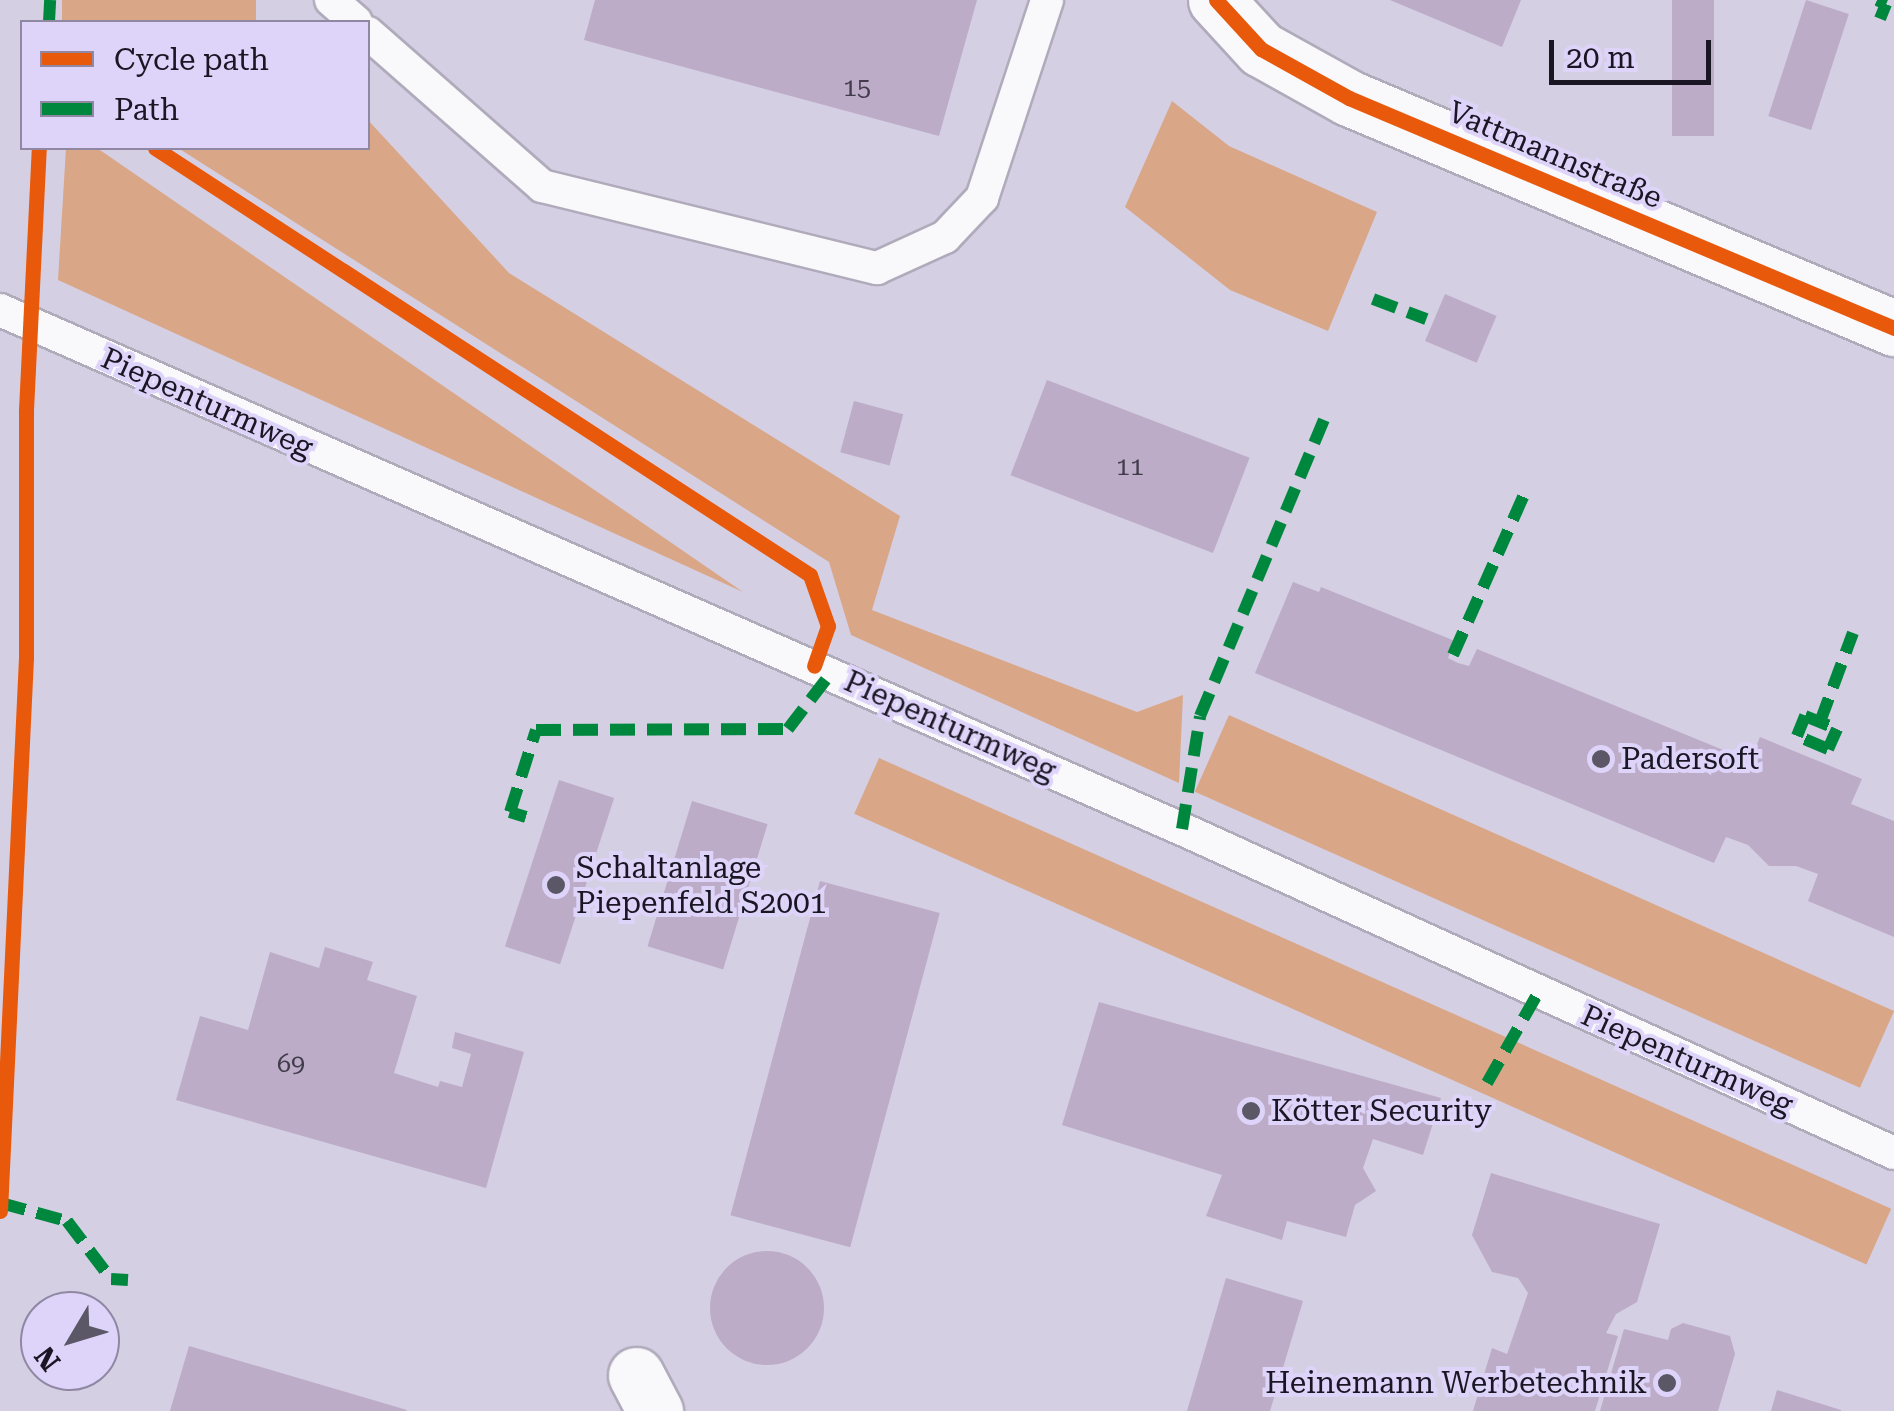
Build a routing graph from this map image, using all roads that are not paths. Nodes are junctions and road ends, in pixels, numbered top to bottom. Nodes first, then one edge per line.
1 (330, 0) edge
2 (1047, 0) edge
3 (1216, 0) edge
4 (354, 20) edge
5 (370, 34) edge
6 (0, 310) edge
7 (1894, 328) edge
8 (1894, 1153) edge

1 - 4 lane
2 - 5 lane
3 - 7 street, Vattmannstraße
6 - 8 lane, Piepenturmweg

